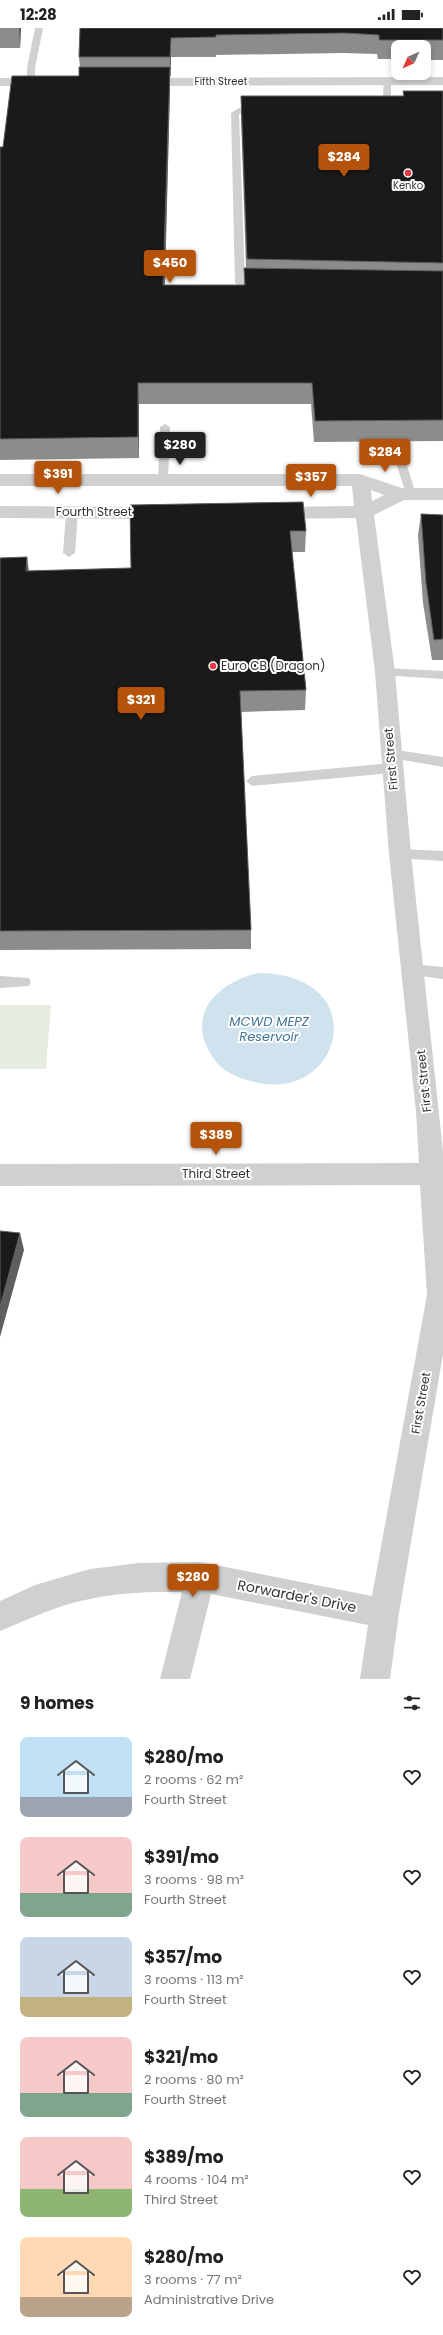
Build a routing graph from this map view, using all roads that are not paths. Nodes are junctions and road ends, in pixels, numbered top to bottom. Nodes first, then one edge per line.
1 (39, 28) edge
2 (443, 80) edge
3 (387, 81) junction
4 (0, 82) edge
5 (31, 82) junction
6 (54, 82) edge
7 (126, 82) edge
8 (364, 106) edge
9 (270, 110) edge
10 (270, 286) edge
11 (165, 427) dead end
12 (396, 447) dead end
13 (0, 480) edge
14 (360, 480) junction
15 (74, 481) junction
16 (163, 481) junction
17 (296, 482) junction
18 (406, 494) junction
19 (443, 494) edge
20 (0, 512) edge
21 (72, 512) junction
22 (364, 512) junction
23 (176, 513) edge
24 (255, 513) edge
25 (295, 514) junction
26 (69, 553) dead end
27 (385, 672) junction
28 (443, 675) edge
29 (391, 761) junction
30 (443, 762) edge
31 (252, 781) dead end
32 (400, 854) junction
33 (443, 856) edge
34 (411, 970) junction
35 (443, 973) edge
36 (0, 982) edge
37 (24, 982) dead end
38 (0, 1175) edge
39 (438, 1175) edge
40 (200, 1577) junction
41 (384, 1613) junction
42 (0, 1616) edge
43 (175, 1679) edge
44 (375, 1679) edge

1 - 5 lane
2 - 3 street, Fifth Street
3 - 7 street, Fifth Street
3 - 8 lane
4 - 5 street
5 - 6 street
9 - 10 lane
11 - 16 lane
12 - 18 lane
13 - 15 street
14 - 17 street
14 - 18 street
14 - 22 street, First Street
15 - 16 street
15 - 21 street
16 - 17 street
17 - 25 street
18 - 19 street
18 - 22 street
20 - 21 street, Fourth Street
21 - 23 street, Fourth Street
21 - 26 lane
22 - 25 street
22 - 27 street, First Street
24 - 25 street
27 - 28 lane
27 - 29 street, First Street
29 - 30 lane
29 - 31 lane
29 - 32 street, First Street
32 - 33 lane
32 - 34 street, First Street
34 - 35 lane
34 - 39 street, First Street
36 - 37 lane
38 - 39 street, Third Street
39 - 41 street, First Street
40 - 41 street, Rorwarder's Drive
40 - 42 street, Rorwarder's Drive
40 - 43 street
41 - 44 street, First Street

